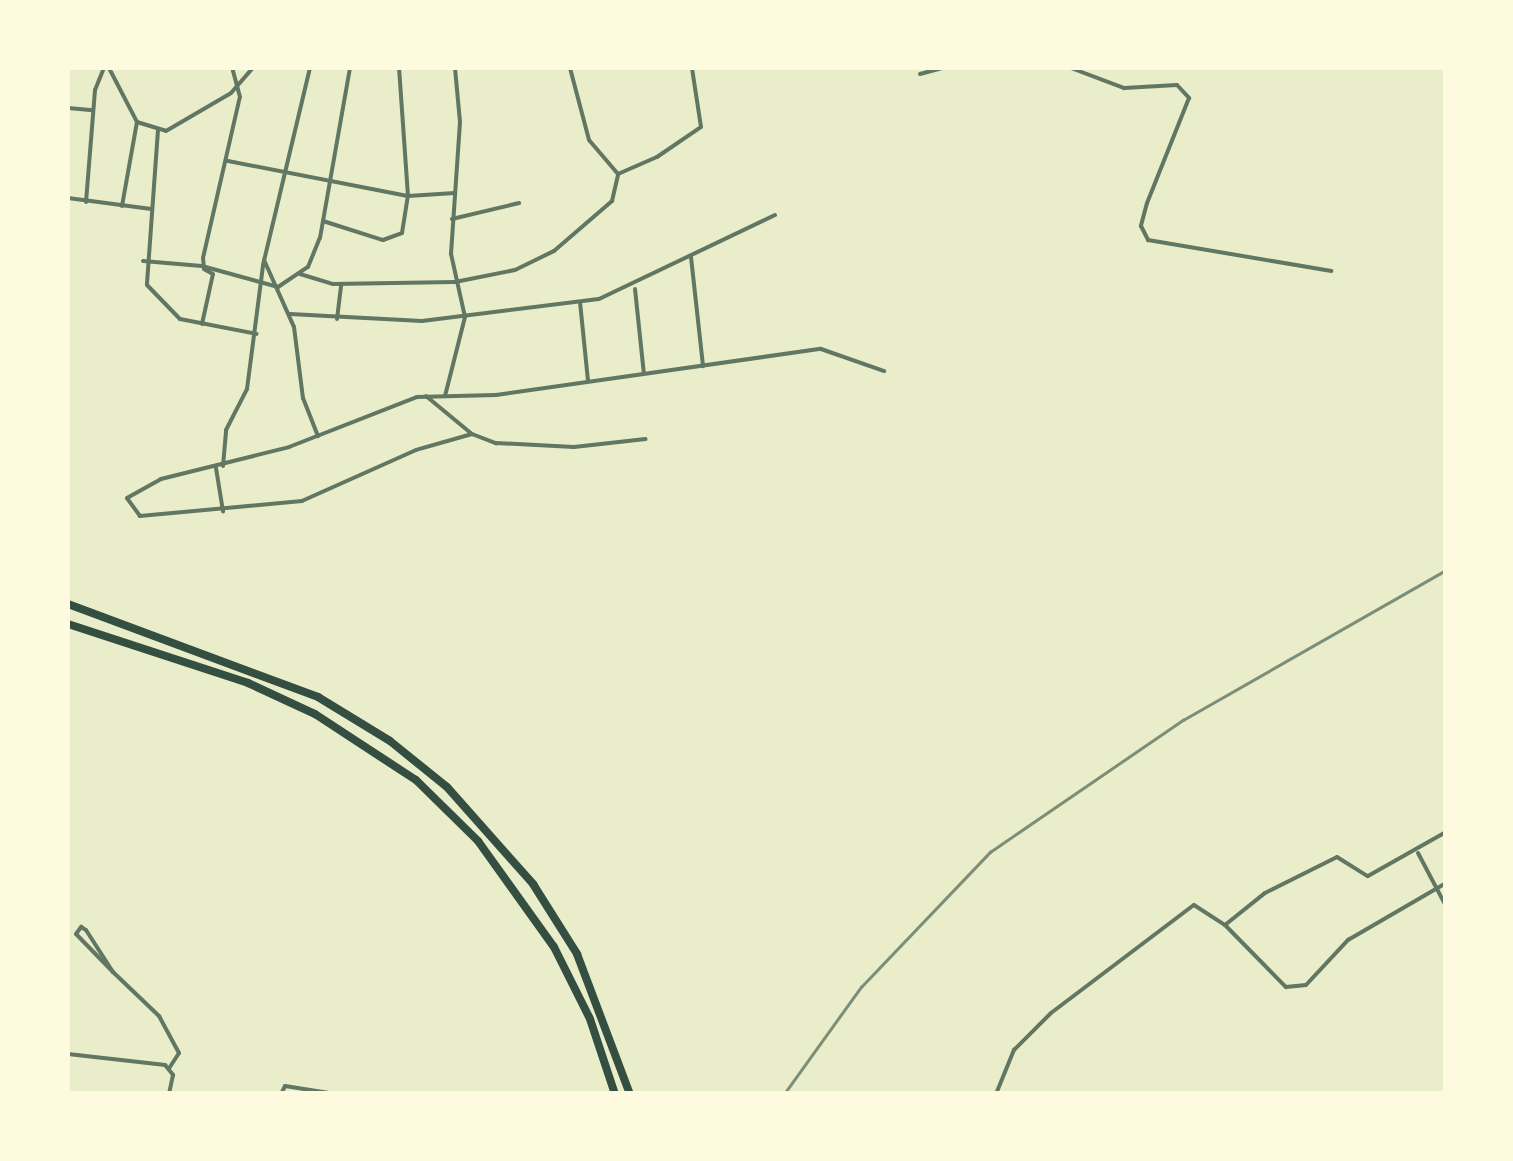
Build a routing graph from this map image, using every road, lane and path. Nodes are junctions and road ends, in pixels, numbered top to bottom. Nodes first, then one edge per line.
1 (107, 68) edge
2 (232, 68) edge
3 (253, 68) edge
4 (310, 68) edge
5 (350, 68) edge
6 (399, 68) edge
7 (454, 68) edge
8 (570, 68) edge
9 (692, 68) edge
10 (942, 68) edge
11 (1071, 68) edge
12 (920, 74) dead end
13 (240, 84) junction
14 (231, 93) junction
15 (240, 97) junction
16 (68, 108) edge
17 (93, 110) junction
18 (137, 122) junction
19 (158, 130) junction
20 (227, 160) junction
21 (285, 173) junction
22 (618, 174) junction
23 (331, 181) junction
24 (455, 193) junction
25 (408, 196) junction
26 (68, 198) edge
27 (86, 202) junction
28 (519, 203) dead end
29 (122, 206) junction
30 (151, 210) junction
31 (775, 215) dead end
32 (452, 219) junction
33 (323, 221) junction
34 (691, 256) junction
35 (264, 260) junction
36 (144, 261) junction
37 (206, 268) junction
38 (1331, 271) dead end
39 (300, 274) junction
40 (261, 281) junction
41 (455, 282) junction
42 (341, 284) junction
43 (278, 287) junction
44 (634, 288) junction
45 (580, 302) junction
46 (290, 314) junction
47 (465, 317) junction
48 (337, 319) junction
49 (201, 325) junction
50 (257, 334) junction
51 (703, 366) junction
52 (884, 371) dead end
53 (644, 374) junction
54 (588, 382) junction
55 (426, 396) junction
56 (445, 396) junction
57 (472, 434) junction
58 (318, 436) junction
59 (646, 439) dead end
60 (223, 466) junction
61 (216, 468) junction
62 (223, 511) junction
63 (68, 604) edge
64 (68, 624) edge
65 (1446, 832) edge
66 (1418, 853) junction
67 (1446, 882) edge
68 (1436, 888) junction
69 (1446, 906) edge
70 (1225, 925) junction
71 (113, 972) junction
72 (68, 1054) edge
73 (170, 1067) junction
74 (168, 1094) edge
75 (281, 1094) edge
76 (335, 1094) edge
77 (615, 1094) edge
78 (630, 1094) edge
79 (996, 1094) edge

1 - 17 street
1 - 18 street
2 - 13 street
3 - 13 street
4 - 21 street
5 - 23 street
6 - 25 street
7 - 24 street
8 - 22 street
9 - 22 street
10 - 12 street
11 - 38 street
13 - 14 street
13 - 15 street
14 - 15 street
14 - 19 street
15 - 20 street
16 - 17 street
17 - 27 street
18 - 19 street
18 - 29 street
19 - 30 street
20 - 21 street
20 - 37 street
21 - 23 street
21 - 35 street
22 - 41 street
23 - 25 street
23 - 33 street
24 - 25 street
24 - 32 street
25 - 33 street
26 - 27 street
27 - 29 street
28 - 32 street
29 - 30 street
30 - 36 street
31 - 34 street
32 - 41 street
33 - 39 street
34 - 44 street
34 - 51 street
35 - 40 street
35 - 43 street
36 - 37 street
36 - 49 street
37 - 40 street
37 - 49 street
39 - 42 street
39 - 43 street
40 - 43 street
40 - 50 street
41 - 42 street
41 - 47 street
42 - 48 street
43 - 46 street
44 - 45 street
44 - 53 street
45 - 47 street
45 - 54 street
46 - 48 street
46 - 58 street
47 - 48 street
47 - 56 street
49 - 50 street
50 - 60 street
51 - 52 street
51 - 53 street
53 - 54 street
54 - 56 street
55 - 56 street
55 - 57 street
55 - 58 street
57 - 59 street
57 - 62 street
58 - 60 street
60 - 61 street
61 - 62 street
61 - 62 street
63 - 78 highway
64 - 77 highway
65 - 66 street
66 - 68 street
66 - 70 street
67 - 68 street
68 - 69 street
68 - 70 street
70 - 79 street
71 - 71 street
71 - 73 street
72 - 73 street
73 - 74 street
75 - 76 street

